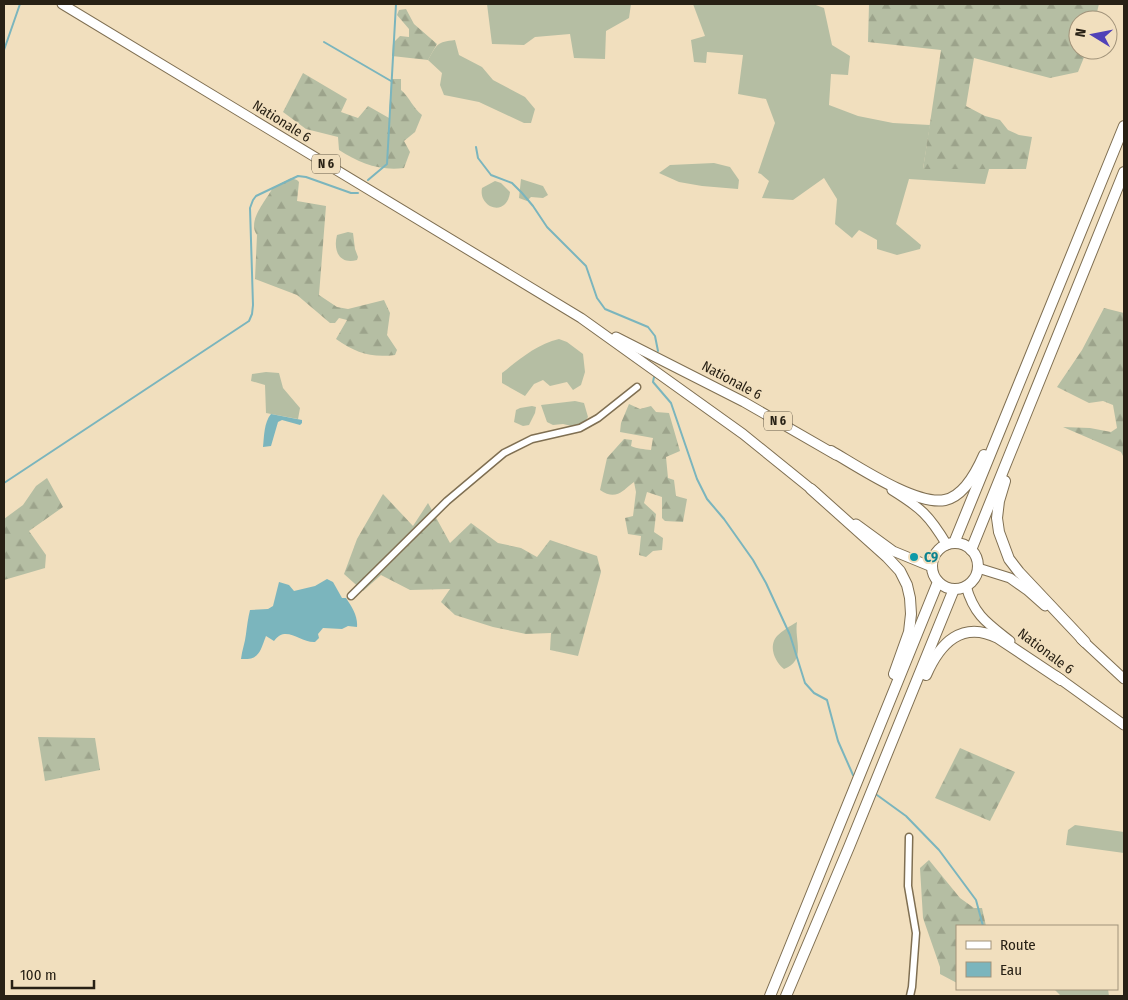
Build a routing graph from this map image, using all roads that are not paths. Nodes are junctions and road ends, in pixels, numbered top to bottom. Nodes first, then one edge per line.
1 (62, 4) edge
2 (1124, 126) edge
3 (1124, 172) edge
4 (1048, 315) junction
5 (1064, 322) junction
6 (589, 324) junction
7 (637, 387) dead end
8 (831, 451) junction
9 (811, 489) junction
10 (950, 544) junction
11 (971, 550) junction
12 (932, 566) junction
13 (978, 568) junction
14 (938, 582) junction
15 (966, 586) junction
16 (954, 589) junction
17 (351, 596) dead end
18 (1085, 642) junction
19 (1124, 679) edge
20 (1061, 680) junction
21 (1124, 725) edge
22 (909, 837) dead end
23 (835, 838) junction
24 (849, 847) junction
25 (770, 996) edge
26 (786, 996) edge
27 (910, 996) edge

1 - 6 main road, Nationale 6 / N 6
2 - 4 highway
3 - 5 highway
4 - 8 highway
4 - 10 highway
5 - 11 highway
5 - 18 highway
6 - 8 main road, Nationale 6 / N 6
6 - 9 main road, Nationale 6 / N 6
7 - 17 street
8 - 10 main road, Nationale 6 / N 6
9 - 12 main road, Nationale 6 / N 6
9 - 23 highway
10 - 11 highway
10 - 12 highway
11 - 13 highway
12 - 14 highway
13 - 15 highway
13 - 18 main road
14 - 16 highway
14 - 23 highway
15 - 16 highway
15 - 20 main road, Nationale 6
16 - 24 highway
18 - 19 main road
20 - 21 main road, Nationale 6
20 - 24 highway
22 - 27 street
23 - 25 highway
24 - 26 highway

